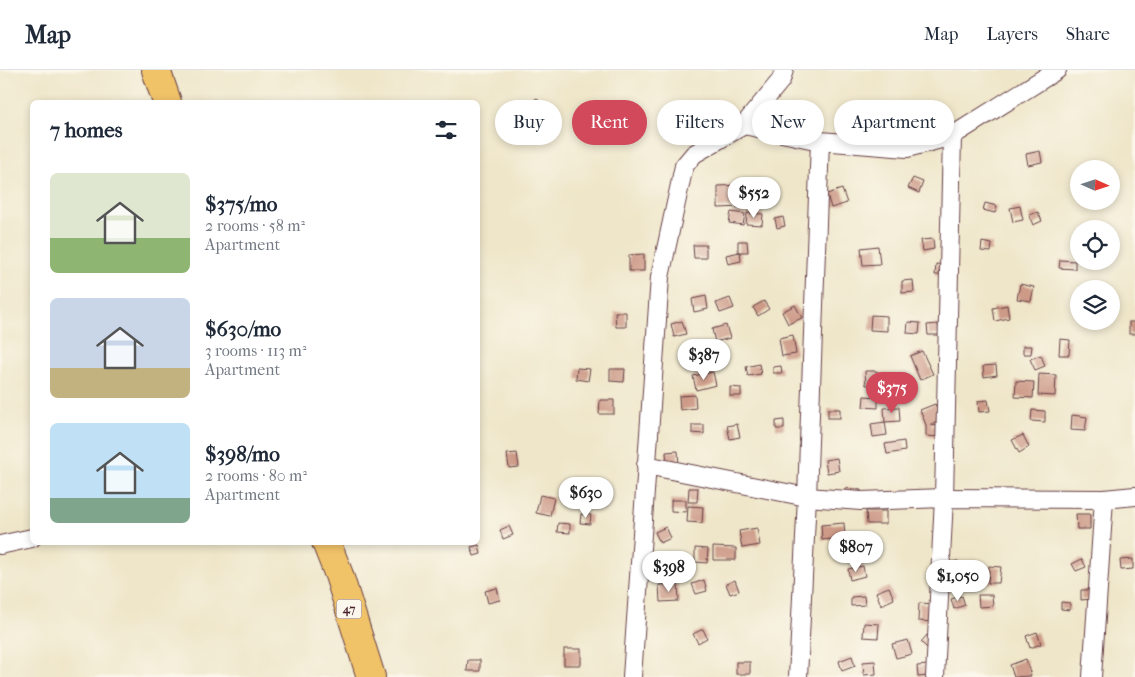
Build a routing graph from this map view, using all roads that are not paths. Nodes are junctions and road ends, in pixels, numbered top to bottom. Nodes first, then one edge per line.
1 (156, 70) edge
2 (784, 70) edge
3 (1057, 70) edge
4 (166, 100) edge
5 (744, 125) junction
6 (752, 127) edge
7 (954, 135) edge
8 (820, 145) edge
9 (869, 145) edge
10 (918, 145) edge
11 (952, 145) edge
12 (646, 465) junction
13 (1135, 496) edge
14 (807, 497) junction
15 (944, 498) junction
16 (1104, 499) junction
17 (30, 538) edge
18 (0, 545) edge
19 (327, 545) edge
20 (371, 677) edge
21 (632, 677) edge
22 (798, 677) edge
23 (935, 677) edge
24 (1092, 677) edge

1 - 4 main road
2 - 5 street
3 - 7 street
5 - 6 street
5 - 12 street
8 - 14 street
9 - 10 street
11 - 15 street
12 - 14 street
12 - 21 street
13 - 16 street
14 - 15 street
14 - 22 street
15 - 16 street
15 - 23 street
16 - 24 street
17 - 18 street
19 - 20 main road, 47

